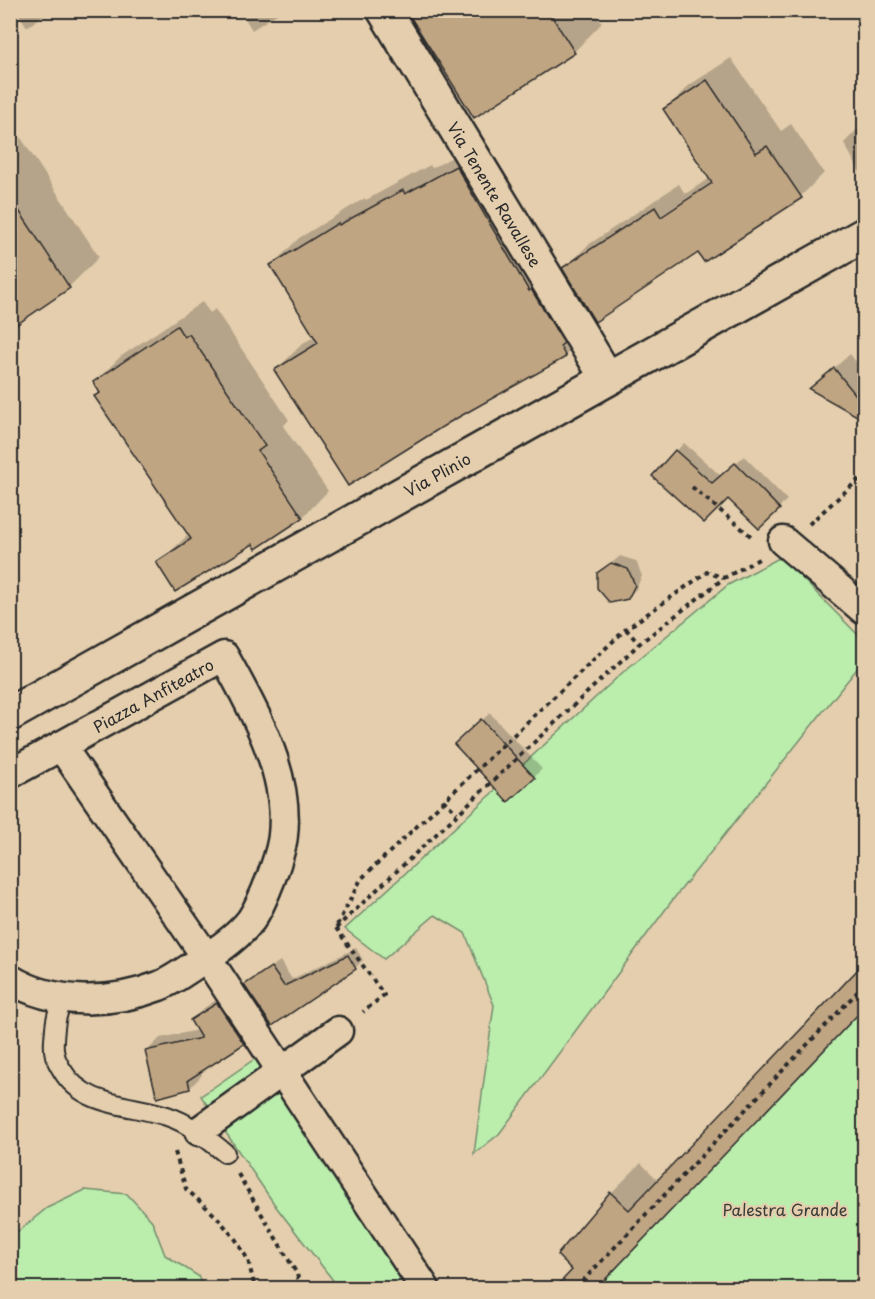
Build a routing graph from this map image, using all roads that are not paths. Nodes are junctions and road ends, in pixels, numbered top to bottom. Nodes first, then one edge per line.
1 (384, 10) edge
2 (864, 235) edge
3 (607, 378) junction
4 (778, 546) road end
5 (864, 610) edge
6 (10, 714) edge
7 (61, 746) junction
8 (10, 774) edge
9 (207, 958) junction
10 (10, 979) edge
11 (63, 1000) junction
12 (338, 1031) dead end
13 (282, 1072) junction
14 (199, 1131) junction
15 (225, 1153) road end
16 (425, 1288) edge

1 - 3 street, Via Tenente Ravallese
2 - 3 street, Via Plinio
3 - 6 street, Via Plinio
4 - 5 street
7 - 8 street, Piazza Anfiteatro
7 - 9 street
7 - 9 street, Piazza Anfiteatro
9 - 11 street, Piazza Anfiteatro
9 - 13 street
10 - 11 street, Piazza Anfiteatro
11 - 14 lane
12 - 13 street
13 - 14 street
13 - 16 street
14 - 15 lane

